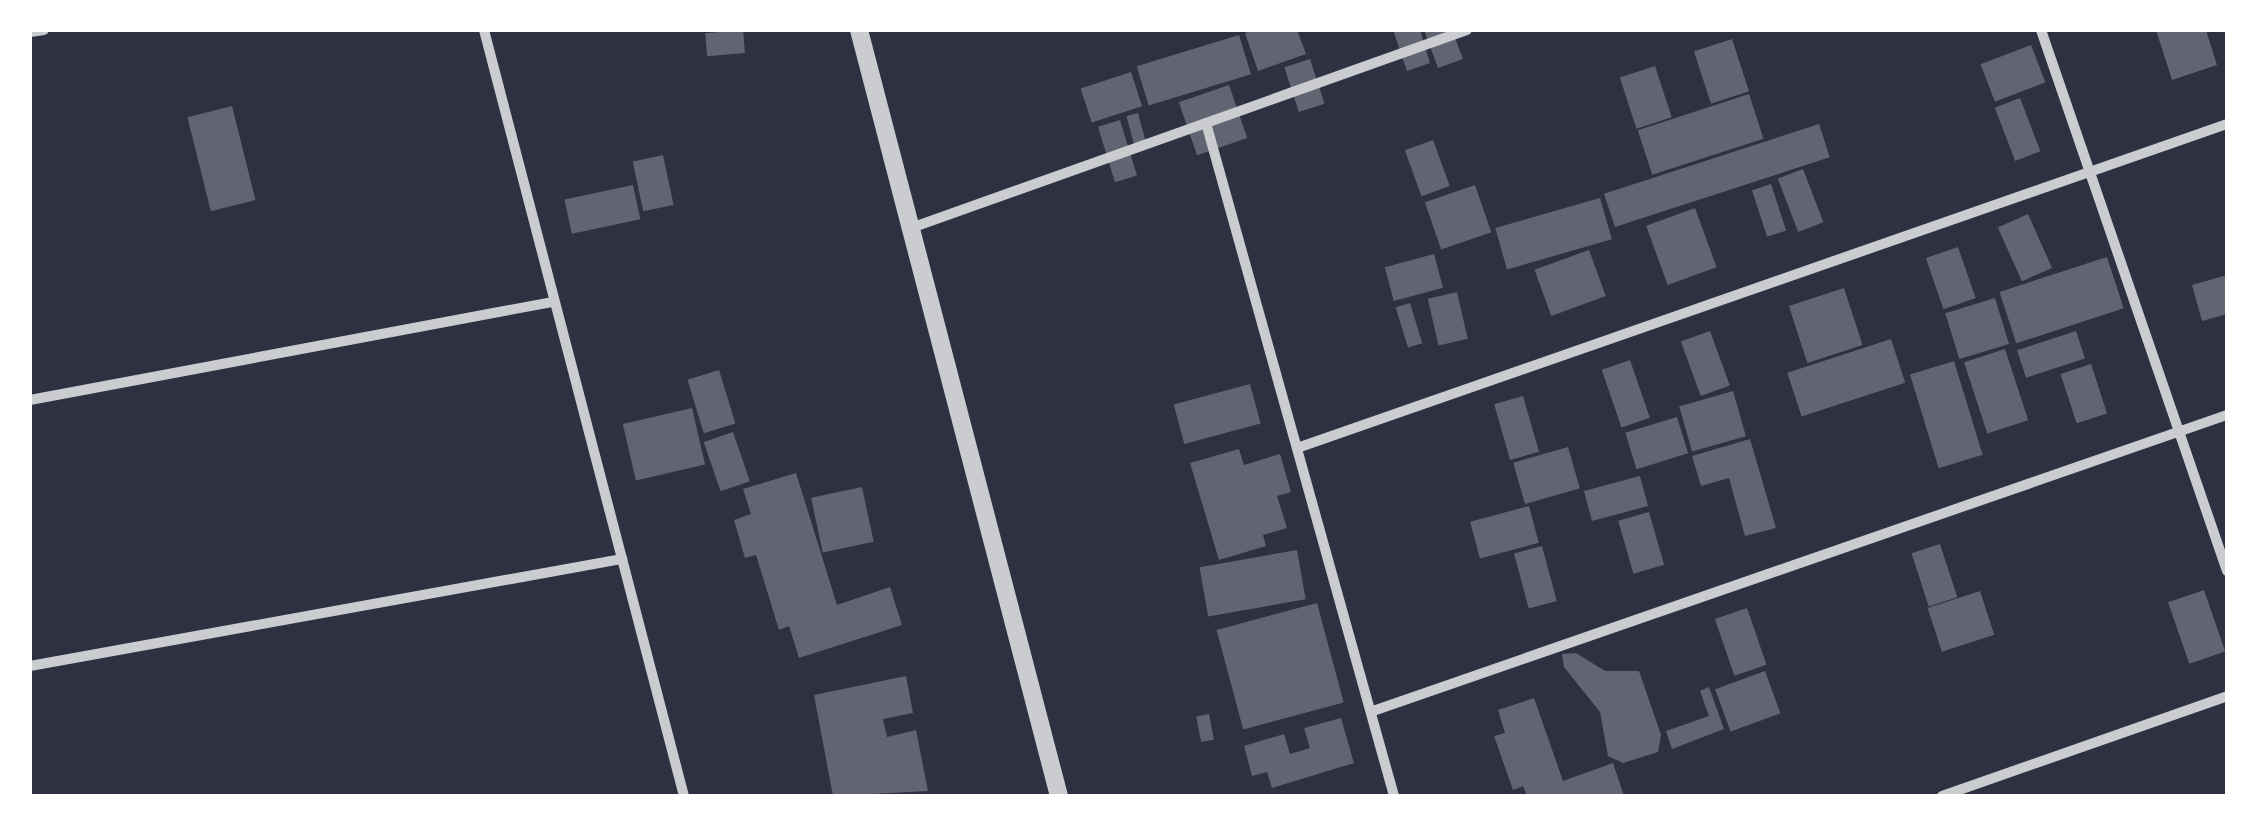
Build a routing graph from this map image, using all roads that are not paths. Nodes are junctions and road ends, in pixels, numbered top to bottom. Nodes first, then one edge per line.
1 (44, 30) edge
2 (484, 30) edge
3 (859, 30) edge
4 (1467, 30) edge
5 (2041, 30) edge
6 (30, 32) edge
7 (1206, 123) junction
8 (2227, 124) edge
9 (2091, 170) junction
10 (911, 228) junction
11 (552, 302) junction
12 (30, 400) edge
13 (2227, 415) edge
14 (2175, 436) junction
15 (1300, 447) junction
16 (622, 558) junction
17 (2227, 571) edge
18 (30, 666) edge
19 (2227, 696) edge
20 (1372, 711) junction
21 (684, 796) edge
22 (1059, 796) edge
23 (1394, 796) edge
24 (1942, 796) edge

1 - 6 street
2 - 11 street
3 - 10 street
4 - 7 street
5 - 9 street
7 - 10 street
7 - 15 street
8 - 9 street
9 - 14 street
9 - 15 street
10 - 22 street
11 - 12 street
11 - 16 street
13 - 14 street
14 - 17 street
14 - 20 street
15 - 20 street
16 - 18 street
16 - 21 street
19 - 24 street
20 - 23 street

